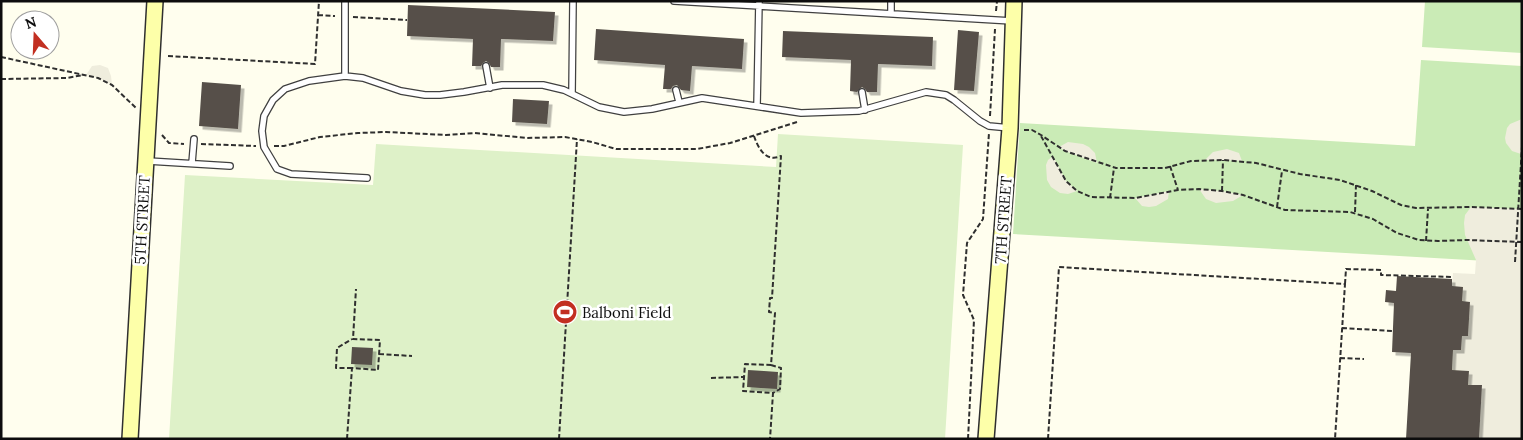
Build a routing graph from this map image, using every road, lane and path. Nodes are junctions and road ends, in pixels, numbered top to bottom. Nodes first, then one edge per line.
1 (155, 1) edge
2 (319, 1) edge
3 (345, 1) edge
4 (573, 1) edge
5 (674, 1) edge
6 (892, 1) edge
7 (997, 1) edge
8 (1014, 1) edge
9 (759, 4) edge
10 (891, 14) junction
11 (318, 15) junction
12 (344, 17) junction
13 (407, 20) dead end
14 (996, 20) junction
15 (1012, 21) junction
16 (168, 56) dead end
17 (1, 57) edge
18 (486, 66) dead end
19 (86, 74) junction
20 (345, 76) junction
21 (1, 79) edge
22 (490, 88) junction
23 (676, 90) dead end
24 (862, 92) dead end
25 (572, 93) junction
26 (679, 102) junction
27 (757, 106) junction
28 (866, 110) junction
29 (800, 121) dead end
30 (148, 122) junction
31 (989, 126) junction
32 (1010, 128) junction
33 (754, 135) junction
34 (1041, 135) junction
35 (577, 139) junction
36 (194, 142) junction
37 (264, 147) junction
38 (1522, 147) edge
39 (146, 160) junction
40 (1223, 160) junction
41 (192, 164) junction
42 (230, 166) dead end
43 (1170, 166) junction
44 (1114, 167) junction
45 (1282, 171) junction
46 (367, 178) dead end
47 (1356, 185) junction
48 (1178, 190) junction
49 (1222, 191) junction
50 (1110, 198) junction
51 (1277, 207) junction
52 (1428, 208) junction
53 (1520, 209) edge
54 (1355, 213) junction
55 (1426, 241) junction
56 (1517, 241) junction
57 (1522, 242) edge
58 (1515, 262) dead end
59 (1452, 277) dead end
60 (1345, 284) junction
61 (356, 289) dead end
62 (1342, 328) junction
63 (1393, 331) dead end
64 (353, 339) junction
65 (379, 354) junction
66 (412, 356) dead end
67 (1340, 358) junction
68 (1364, 359) dead end
69 (772, 365) junction
70 (352, 368) junction
71 (744, 377) junction
72 (711, 378) dead end
73 (773, 393) junction
74 (130, 439) edge
75 (347, 439) edge
76 (559, 439) edge
77 (770, 439) edge
78 (968, 439) edge
79 (986, 439) edge
80 (1048, 439) edge
81 (1335, 439) edge

1 - 30 street, 5TH STREET
2 - 11 path
3 - 12 lane
4 - 25 lane
5 - 9 lane
6 - 10 lane
7 - 14 path
8 - 15 street, 7TH STREET
9 - 10 lane
9 - 27 lane
10 - 14 lane
11 - 12 path
11 - 16 path
12 - 13 path
12 - 20 lane
14 - 15 lane
14 - 31 path
15 - 32 street, 7TH STREET
17 - 19 path
18 - 22 lane
19 - 21 path
19 - 30 path
20 - 22 lane
20 - 37 lane
22 - 25 lane
23 - 26 lane
24 - 28 lane
25 - 26 lane
26 - 27 lane
27 - 28 lane
28 - 31 lane
29 - 33 path
30 - 36 path
30 - 39 street, 5TH STREET
31 - 32 lane
31 - 78 path
32 - 34 path
32 - 79 street, 7TH STREET
33 - 35 path
33 - 69 path
34 - 44 path
34 - 50 path
35 - 37 path
35 - 76 path
36 - 37 path
36 - 41 lane
37 - 46 lane
38 - 53 path
39 - 41 lane
39 - 74 street, 5TH STREET
40 - 43 path
40 - 45 path
40 - 49 path
41 - 42 lane
43 - 44 path
43 - 48 path
44 - 50 path
45 - 47 path
45 - 51 path
47 - 52 path
47 - 54 path
48 - 49 path
48 - 50 path
49 - 51 path
51 - 54 path
52 - 53 path
52 - 55 path
53 - 56 path
54 - 55 path
55 - 56 path
56 - 57 path
56 - 58 path
59 - 60 path
60 - 62 path
60 - 80 path
61 - 64 path
62 - 63 path
62 - 67 path
64 - 65 path
64 - 70 path
65 - 66 path
65 - 70 path
67 - 68 path
67 - 81 path
69 - 71 path
69 - 73 path
70 - 75 path
71 - 72 path
71 - 73 path
73 - 77 path

